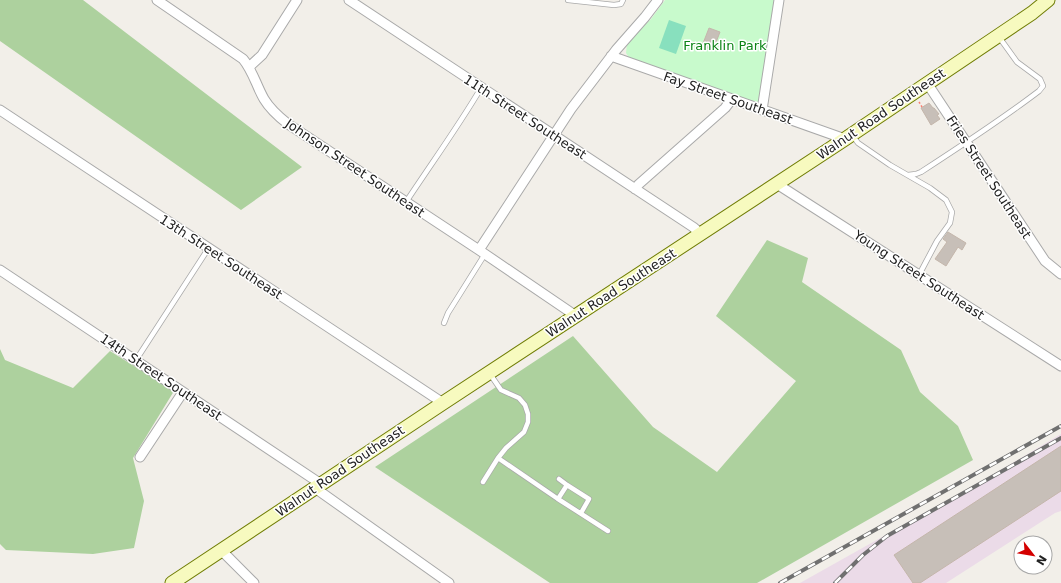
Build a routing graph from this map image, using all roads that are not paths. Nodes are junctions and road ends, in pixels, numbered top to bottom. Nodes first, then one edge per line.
1 (156, 0) edge
2 (297, 0) edge
3 (348, 0) edge
4 (568, 0) edge
5 (623, 0) edge
6 (658, 0) edge
7 (779, 0) edge
8 (1048, 0) edge
9 (167, 3) edge
10 (998, 35) junction
11 (611, 56) junction
12 (249, 67) junction
13 (927, 83) junction
14 (482, 88) junction
15 (732, 99) junction
16 (0, 110) edge
17 (762, 110) junction
18 (554, 136) junction
19 (848, 137) junction
20 (967, 142) junction
21 (908, 175) junction
22 (777, 184) junction
23 (635, 189) junction
24 (406, 202) junction
25 (701, 234) junction
26 (208, 249) junction
27 (482, 252) junction
28 (0, 270) edge
29 (1058, 272) edge
30 (919, 275) junction
31 (576, 316) junction
32 (444, 323) dead end
33 (136, 360) junction
34 (1061, 366) edge
35 (489, 373) junction
36 (183, 392) junction
37 (443, 403) junction
38 (140, 458) dead end
39 (498, 458) junction
40 (559, 479) dead end
41 (483, 482) dead end
42 (567, 485) junction
43 (318, 486) junction
44 (558, 499) junction
45 (581, 513) junction
46 (608, 530) dead end
47 (221, 550) junction
48 (172, 583) edge
49 (254, 583) edge
50 (449, 583) edge

1 - 9 street, Johnson Street Southeast
2 - 12 street
3 - 14 street, 11th Street Southeast
4 - 5 lane
6 - 11 street
7 - 17 street
8 - 10 main road, Walnut Road Southeast
9 - 12 street, Johnson Street Southeast
10 - 13 main road, Walnut Road Southeast
10 - 20 lane
11 - 15 street, Fay Street Southeast
11 - 18 street
12 - 24 street, Johnson Street Southeast
13 - 19 main road, Walnut Road Southeast
13 - 20 street, Fries Street Southeast
14 - 18 street, 11th Street Southeast
14 - 24 lane
15 - 17 street, Fay Street Southeast
15 - 23 street
16 - 26 street, 13th Street Southeast
17 - 19 street, Fay Street Southeast
18 - 23 street, 11th Street Southeast
18 - 27 street
19 - 21 lane
19 - 22 main road, Walnut Road Southeast
20 - 21 lane
20 - 29 street, Fries Street Southeast
21 - 30 lane
22 - 25 main road, Walnut Road Southeast
22 - 30 street, Young Street Southeast
23 - 25 street, 11th Street Southeast
24 - 27 street, Johnson Street Southeast
25 - 31 main road, Walnut Road Southeast
26 - 33 lane
26 - 37 street, 13th Street Southeast
27 - 31 street, Johnson Street Southeast
27 - 32 lane
28 - 33 street, 14th Street Southeast
30 - 34 street, Young Street Southeast
31 - 35 main road, Walnut Road Southeast
33 - 36 street, 14th Street Southeast
35 - 37 main road, Walnut Road Southeast
35 - 39 lane
36 - 38 street
36 - 43 street, 14th Street Southeast
37 - 43 main road, Walnut Road Southeast
39 - 41 lane
39 - 44 lane
40 - 42 lane
42 - 44 lane
42 - 45 lane
43 - 47 main road, Walnut Road Southeast
43 - 50 street, 14th Street Southeast
44 - 45 lane
45 - 46 lane
47 - 48 main road, Walnut Road Southeast
47 - 49 street

